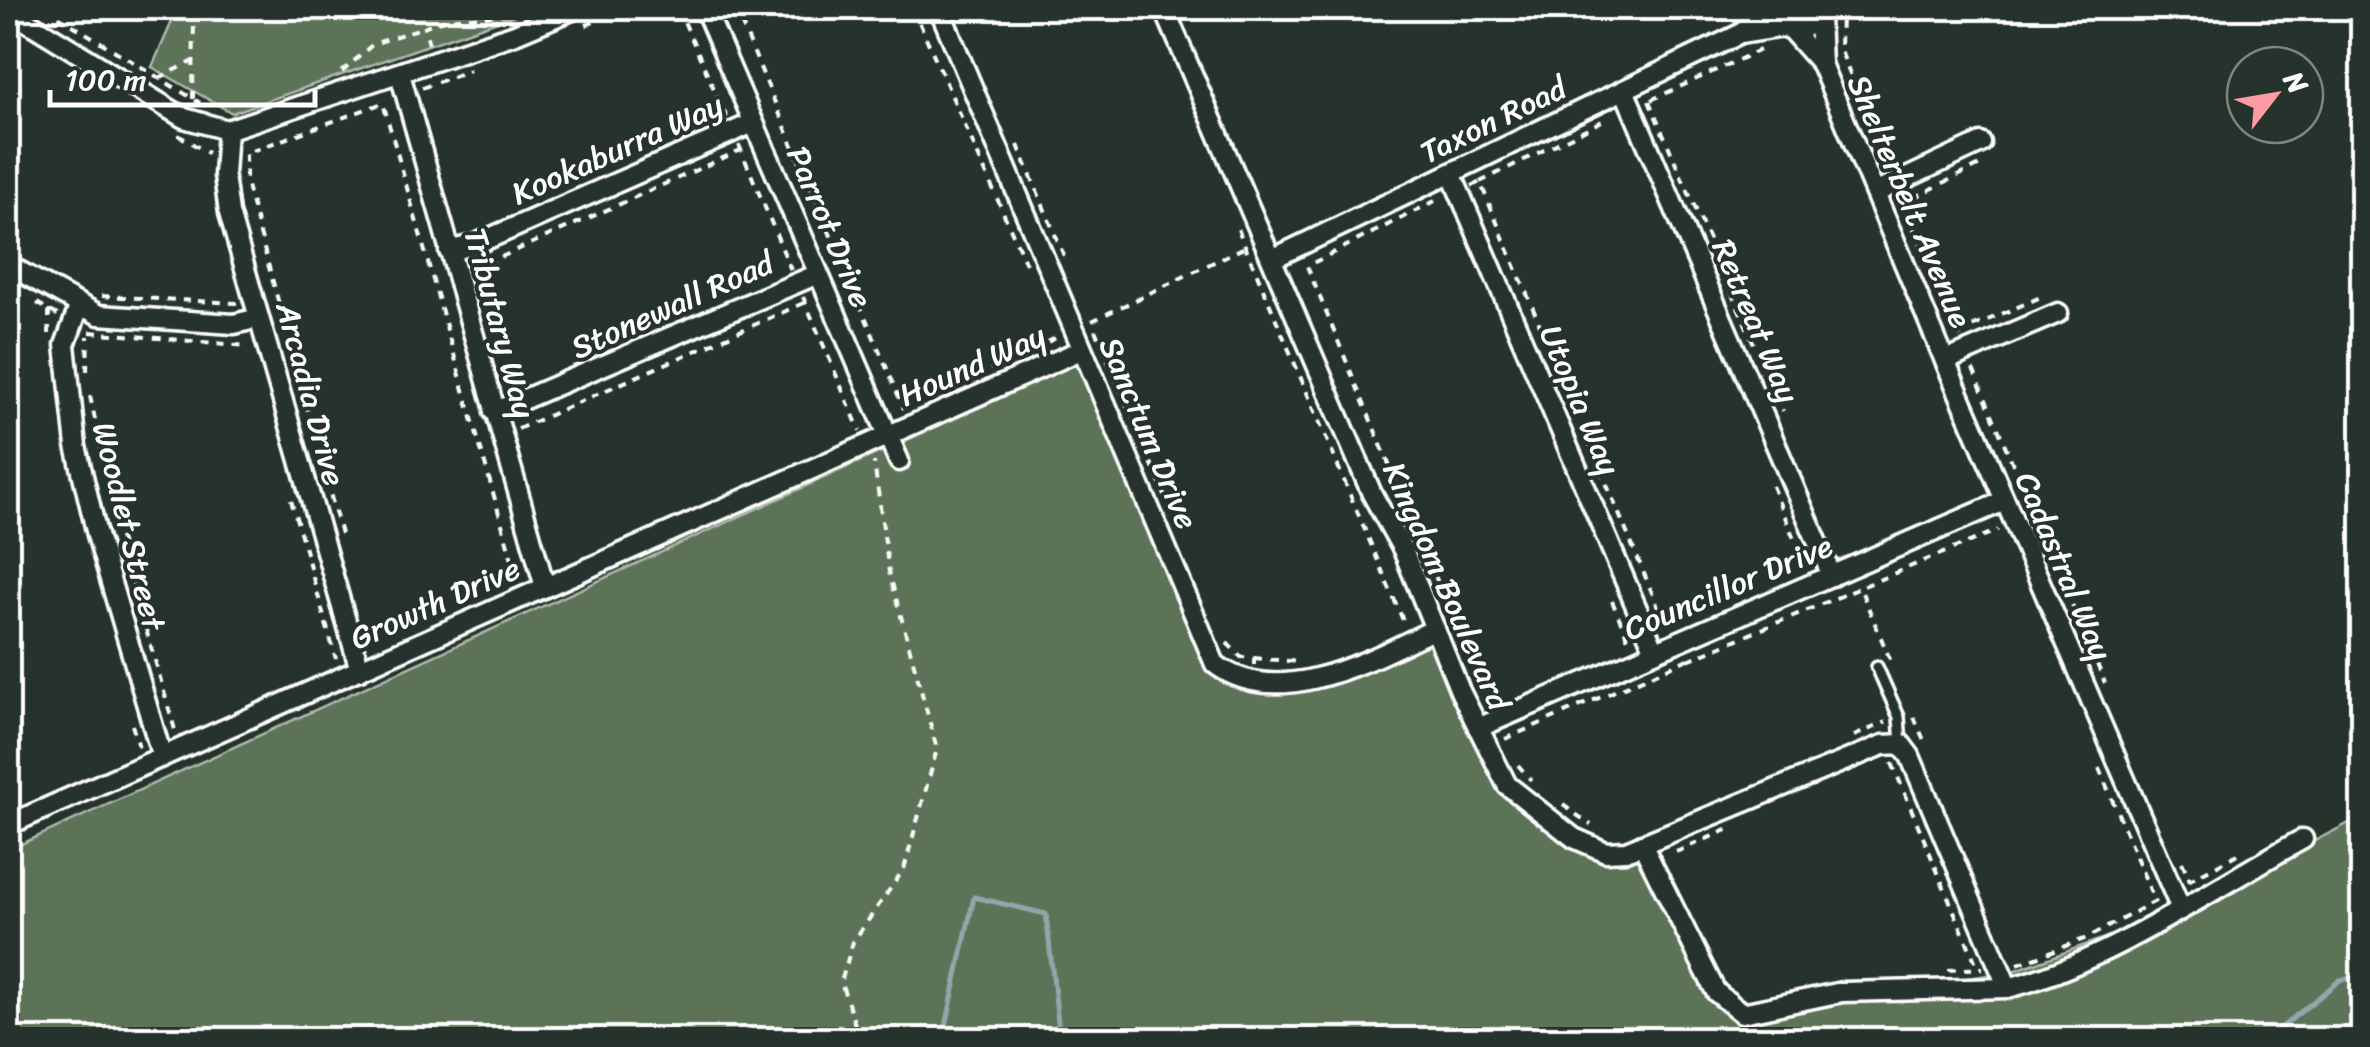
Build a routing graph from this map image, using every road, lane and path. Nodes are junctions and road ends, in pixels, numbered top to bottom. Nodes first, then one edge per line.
1 (44, 8) edge
2 (201, 8) edge
3 (439, 8) edge
4 (528, 8) edge
5 (577, 8) edge
6 (678, 8) edge
7 (734, 8) edge
8 (913, 8) edge
9 (939, 8) edge
10 (1164, 8) edge
11 (1770, 8) edge
12 (1848, 8) edge
13 (8, 10) edge
14 (705, 10) edge
15 (1821, 10) edge
16 (441, 19) junction
17 (424, 26) junction
18 (1788, 29) junction
19 (1740, 34) junction
20 (1770, 48) dead end
21 (194, 62) junction
22 (434, 62) junction
23 (1821, 64) junction
24 (341, 73) dead end
25 (400, 74) junction
26 (159, 78) junction
27 (1624, 90) junction
28 (193, 99) junction
29 (1651, 100) dead end
30 (211, 108) dead end
31 (753, 123) junction
32 (227, 130) junction
33 (1013, 135) dead end
34 (737, 141) junction
35 (1981, 142) dead end
36 (1451, 173) junction
37 (1894, 184) junction
38 (1875, 192) junction
39 (1436, 203) dead end
40 (1447, 206) dead end
41 (1238, 229) dead end
42 (1245, 248) junction
43 (450, 251) junction
44 (1272, 259) junction
45 (8, 265) edge
46 (1306, 266) dead end
47 (1028, 268) dead end
48 (471, 270) dead end
49 (1071, 271) dead end
50 (818, 274) junction
51 (796, 283) junction
52 (2043, 296) dead end
53 (35, 302) dead end
54 (806, 302) junction
55 (2058, 312) dead end
56 (76, 316) junction
57 (259, 318) junction
58 (1958, 333) junction
59 (1058, 338) dead end
60 (1966, 352) junction
61 (1074, 353) junction
62 (1945, 361) junction
63 (252, 363) dead end
64 (1982, 366) dead end
65 (88, 376) dead end
66 (1976, 376) junction
67 (1954, 385) junction
68 (89, 391) dead end
69 (904, 409) dead end
70 (494, 412) junction
71 (515, 430) dead end
72 (887, 436) junction
73 (866, 446) junction
74 (898, 461) dead end
75 (289, 493) dead end
76 (2002, 502) junction
77 (1170, 508) dead end
78 (346, 552) dead end
79 (1832, 576) junction
80 (519, 581) dead end
81 (545, 588) junction
82 (1607, 588) dead end
83 (1448, 607) junction
84 (1432, 622) junction
85 (1221, 630) dead end
86 (1630, 643) dead end
87 (1654, 651) junction
88 (336, 660) dead end
89 (1688, 660) dead end
90 (1877, 667) dead end
91 (360, 670) junction
92 (1897, 676) dead end
93 (1253, 678) junction
94 (2106, 687) dead end
95 (1899, 717) junction
96 (1496, 720) junction
97 (1478, 728) junction
98 (175, 730) dead end
99 (1840, 742) dead end
100 (1892, 744) junction
101 (1928, 752) dead end
102 (162, 757) junction
103 (1534, 783) dead end
104 (1558, 801) dead end
105 (8, 826) edge
106 (1604, 834) dead end
107 (1668, 834) junction
108 (2303, 838) dead end
109 (1642, 844) junction
110 (2176, 849) dead end
111 (2245, 850) dead end
112 (1651, 863) junction
113 (2190, 880) junction
114 (2176, 899) junction
115 (2008, 962) junction
116 (2025, 962) junction
117 (1972, 969) junction
118 (1934, 971) dead end
119 (2033, 982) junction
120 (2008, 988) junction
121 (860, 1040) edge

1 - 26 path
2 - 21 path
3 - 16 path
4 - 16 path
5 - 22 street
6 - 34 path
7 - 69 path
8 - 47 path
9 - 61 street, Sanctum Drive
10 - 44 street, Kingdom Boulevard
11 - 18 street, Shelterbelt Avenue
11 - 19 street
12 - 37 path
13 - 32 street
14 - 31 street, Parrot Drive
15 - 18 street
15 - 23 street, Shelterbelt Avenue
16 - 17 path
17 - 22 path
17 - 24 path
18 - 19 street
18 - 23 street, Shelterbelt Avenue
19 - 27 street, Taxon Road
20 - 29 path
21 - 26 path
21 - 28 path
22 - 25 street
23 - 38 street, Shelterbelt Avenue
25 - 32 street
25 - 43 street, Tributary Way
26 - 28 path
27 - 36 street, Taxon Road
27 - 79 street, Retreat Way
28 - 30 path
31 - 34 street, Kookaburra Way
31 - 50 street, Parrot Drive
32 - 57 street, Arcadia Drive
33 - 49 path
34 - 43 street, Kookaburra Way
34 - 48 path
34 - 51 path
35 - 37 street
36 - 44 street, Taxon Road
36 - 87 street, Utopia Way
37 - 38 street
37 - 58 path
38 - 62 street, Shelterbelt Avenue
39 - 40 path
41 - 42 path
42 - 77 path
42 - 84 path
43 - 70 street, Tributary Way
44 - 84 street, Kingdom Boulevard
45 - 56 street
46 - 83 path
50 - 51 street, Stonewall Road
50 - 72 street, Parrot Drive
51 - 54 path
51 - 70 street, Stonewall Road
52 - 58 path
53 - 56 path
54 - 71 path
54 - 73 path
55 - 60 street
56 - 57 street
56 - 102 street, Woodlet Street
57 - 91 street, Arcadia Drive
58 - 60 path
59 - 61 path
60 - 62 street
60 - 66 path
61 - 72 street, Hound Way
61 - 93 street, Sanctum Drive
62 - 67 street, Cadastral Way
63 - 65 path
64 - 66 path
66 - 67 path
66 - 94 path
67 - 76 street, Cadastral Way
68 - 98 path
70 - 81 street, Tributary Way
72 - 73 street, Growth Drive
72 - 74 street, Parrot Drive
73 - 81 street, Growth Drive
73 - 121 path
75 - 88 path
76 - 79 street, Councillor Drive
76 - 114 street, Cadastral Way
78 - 80 path
79 - 87 street, Councillor Drive
81 - 91 street, Growth Drive
82 - 86 path
83 - 84 path
83 - 96 path
84 - 93 street, Sanctum Drive
84 - 97 street, Kingdom Boulevard
85 - 93 path
87 - 96 street, Councillor Drive
89 - 92 path
90 - 95 lane
91 - 102 street, Growth Drive
95 - 99 path
95 - 100 lane
95 - 101 path
96 - 97 street, Councillor Drive
96 - 103 path
97 - 109 street, Kingdom Boulevard
100 - 107 street, Kingdom Boulevard
100 - 115 street
100 - 117 path
102 - 105 street, Growth Drive
104 - 106 path
107 - 109 street, Kingdom Boulevard
107 - 112 path
108 - 114 street
109 - 112 street
110 - 113 path
111 - 113 path
112 - 120 street
113 - 114 path
114 - 116 path
114 - 119 street
115 - 116 path
115 - 116 path
115 - 117 path
115 - 120 street
116 - 119 path
117 - 118 path
119 - 120 street

